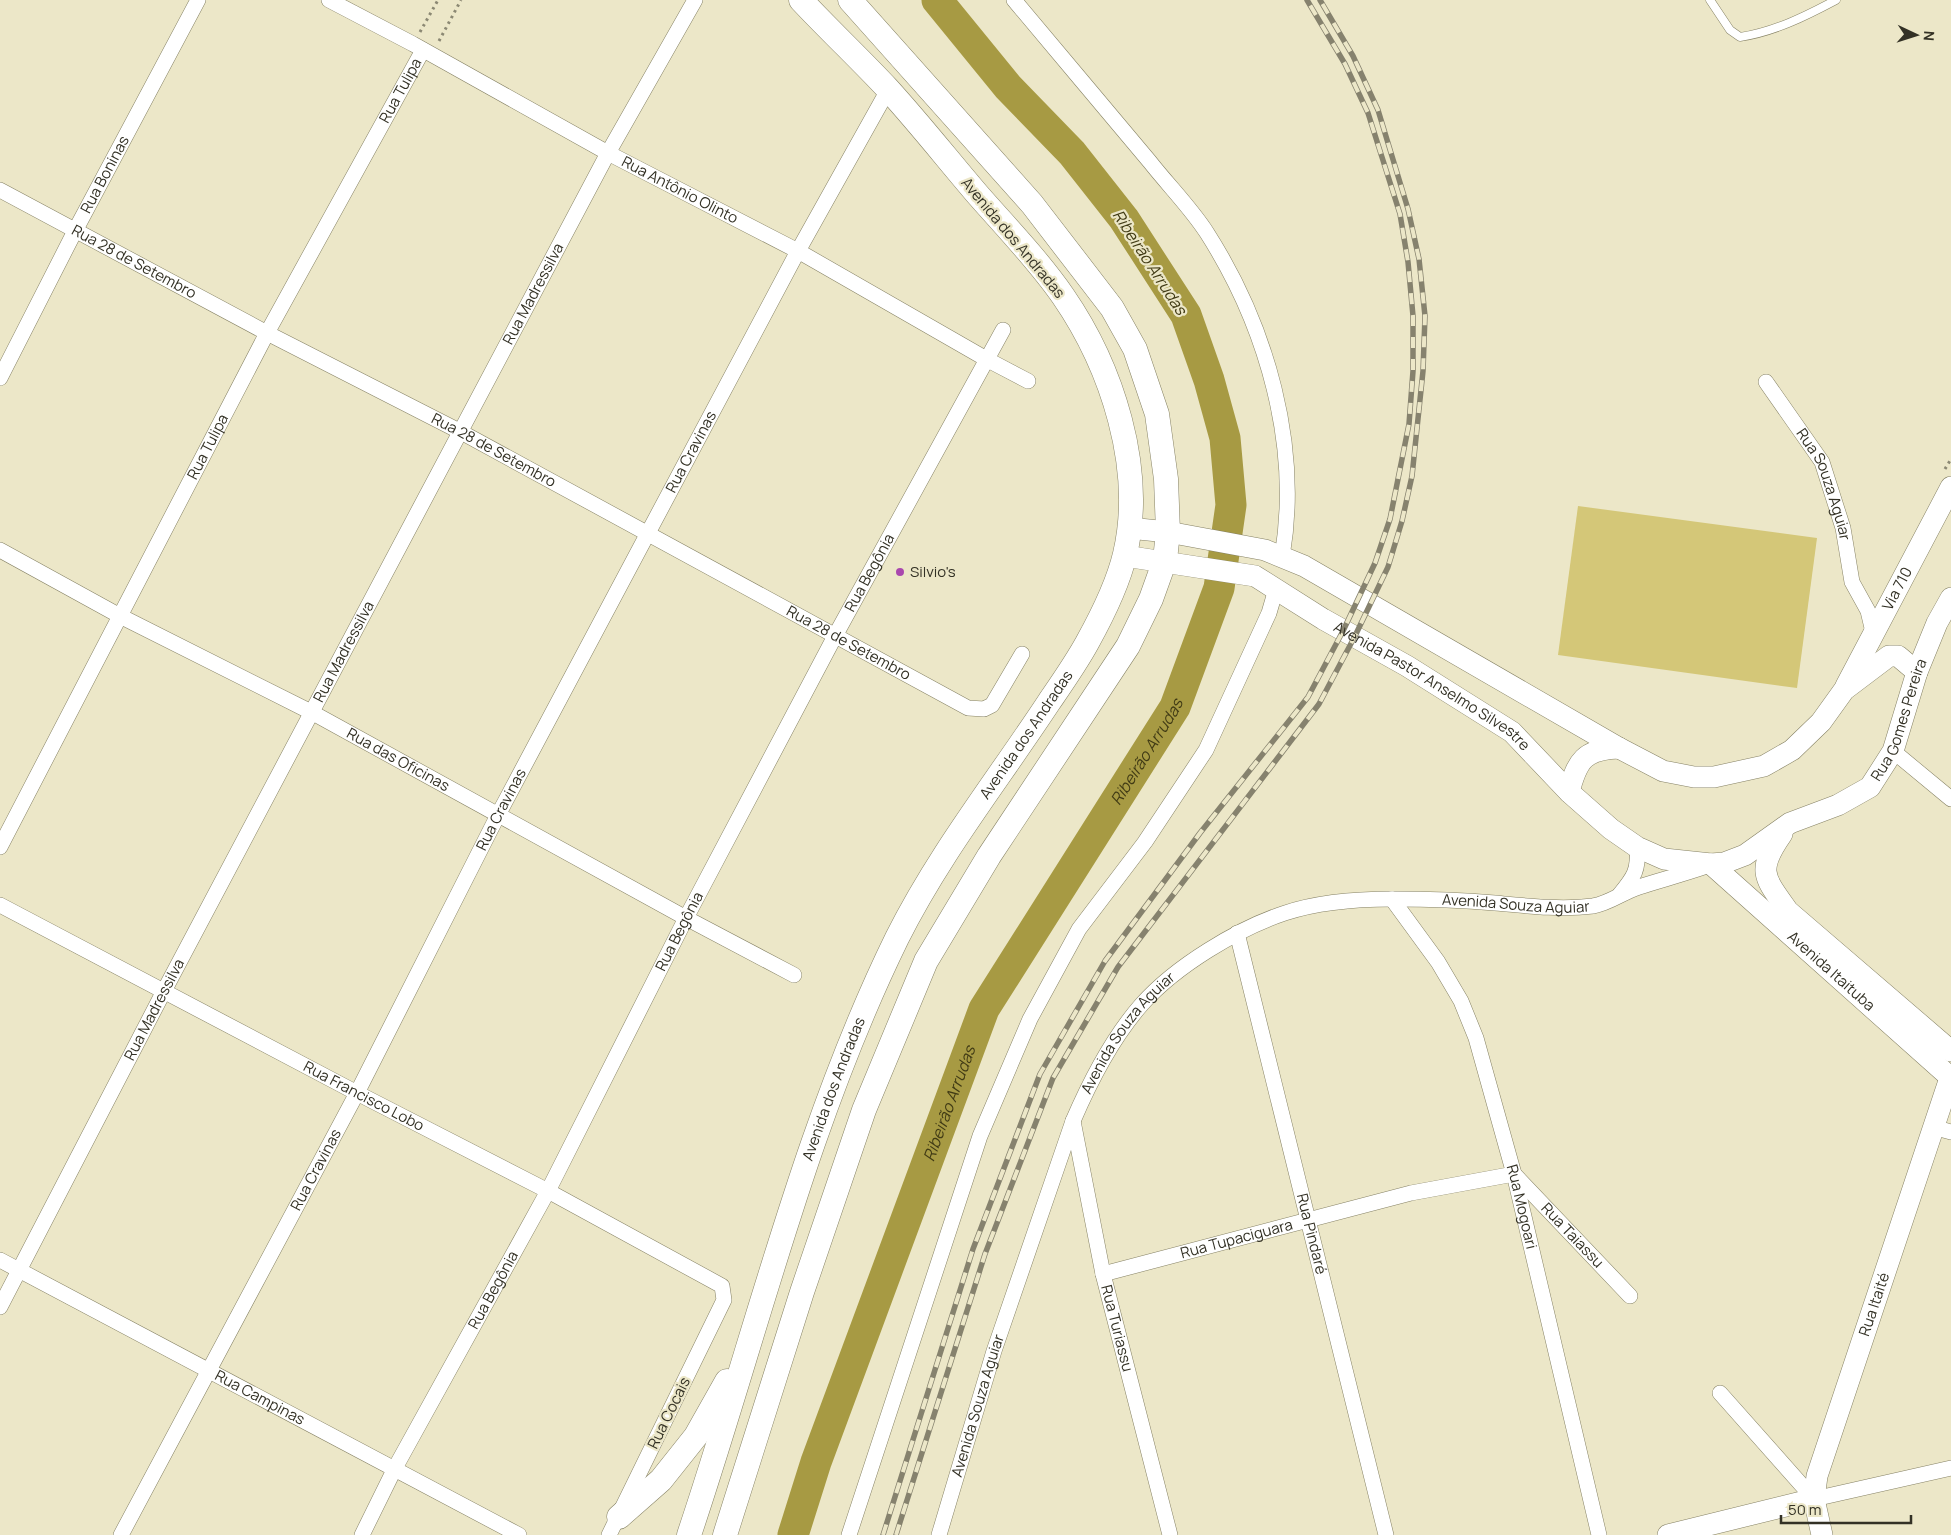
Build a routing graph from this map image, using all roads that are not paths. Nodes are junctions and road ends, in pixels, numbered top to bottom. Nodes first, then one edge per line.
1 (198, 0) edge
2 (329, 0) edge
3 (695, 0) edge
4 (801, 0) edge
5 (850, 0) edge
6 (1014, 0) edge
7 (1710, 0) edge
8 (1836, 0) edge
9 (423, 50) junction
10 (888, 90) junction
11 (608, 154) junction
12 (0, 190) edge
13 (76, 229) junction
14 (798, 252) junction
15 (1003, 330) dead end
16 (267, 333) junction
17 (988, 360) junction
18 (0, 378) edge
19 (1028, 381) dead end
20 (1766, 382) dead end
21 (461, 432) junction
22 (1946, 481) edge
23 (1129, 528) junction
24 (1177, 534) junction
25 (649, 535) junction
26 (0, 550) edge
27 (1273, 553) junction
28 (1125, 556) junction
29 (1173, 562) junction
30 (1276, 589) junction
31 (1894, 591) junction
32 (1860, 597) junction
33 (1951, 598) edge
34 (120, 616) junction
35 (1873, 632) junction
36 (834, 636) junction
37 (1022, 654) dead end
38 (1917, 672) junction
39 (1844, 690) junction
40 (312, 713) junction
41 (1619, 748) junction
42 (1893, 751) junction
43 (1569, 792) junction
44 (1951, 799) edge
45 (498, 815) junction
46 (1790, 823) junction
47 (0, 846) edge
48 (1637, 847) junction
49 (1711, 864) junction
50 (1619, 896) junction
51 (1392, 899) junction
52 (0, 905) edge
53 (686, 918) junction
54 (1237, 934) junction
55 (794, 975) dead end
56 (164, 991) junction
57 (1951, 1051) edge
58 (1951, 1077) edge
59 (357, 1093) junction
60 (1073, 1121) junction
61 (1942, 1130) edge
62 (1514, 1174) junction
63 (548, 1191) junction
64 (1308, 1219) junction
65 (0, 1260) edge
66 (20, 1271) junction
67 (1103, 1274) junction
68 (724, 1290) joint
69 (1630, 1296) dead end
70 (0, 1307) edge
71 (747, 1347) junction
72 (209, 1369) junction
73 (1720, 1393) dead end
74 (395, 1468) junction
75 (1951, 1468) edge
76 (1814, 1499) junction
77 (614, 1526) edge
78 (121, 1535) edge
79 (362, 1535) edge
80 (519, 1535) edge
81 (689, 1535) edge
82 (725, 1535) edge
83 (849, 1535) edge
84 (939, 1535) edge
85 (1170, 1535) edge
86 (1386, 1535) edge
87 (1599, 1535) edge
88 (1668, 1535) edge
89 (1822, 1535) edge

1 - 13 street, Rua Boninas
2 - 9 street, Rua Antônio Olinto
3 - 11 street, Rua Madressilva
4 - 10 main road, Avenida dos Andradas
5 - 24 main road
6 - 27 street
7 - 8 lane
9 - 11 street, Rua Antônio Olinto
9 - 16 street, Rua Tulipa
10 - 14 street, Rua Cravinas
10 - 23 main road, Avenida dos Andradas
11 - 14 street, Rua Antônio Olinto
11 - 21 street, Rua Madressilva
12 - 13 street, Rua 28 de Setembro
13 - 16 street, Rua 28 de Setembro
13 - 18 street, Rua Boninas
14 - 17 street, Rua Antônio Olinto
14 - 25 street, Rua Cravinas
15 - 17 street, Rua Begônia
16 - 21 street, Rua 28 de Setembro
16 - 34 street, Rua Tulipa
17 - 19 street, Rua Antônio Olinto
17 - 36 street, Rua Begônia
20 - 32 street, Rua Souza Aguiar
21 - 25 street, Rua 28 de Setembro
21 - 40 street, Rua Madressilva
22 - 31 main road, Via 710
23 - 24 main road
23 - 28 main road, Avenida dos Andradas
24 - 27 main road
24 - 29 main road
25 - 36 street, Rua 28 de Setembro
25 - 45 street, Rua Cravinas
26 - 34 street, Rua das Oficinas
27 - 41 main road
28 - 29 main road, Avenida Pastor Anselmo Silvestre
28 - 71 main road, Avenida dos Andradas
29 - 30 main road, Avenida Pastor Anselmo Silvestre
29 - 82 main road
30 - 43 main road, Avenida Pastor Anselmo Silvestre
30 - 83 street
31 - 32 street
31 - 35 main road, Via 710
32 - 35 street, Rua Souza Aguiar
33 - 38 main road, Rua Gomes Pereira
34 - 40 street, Rua das Oficinas
34 - 47 street, Rua Tulipa
35 - 39 main road, Via 710
36 - 37 street, Rua 28 de Setembro
36 - 53 street, Rua Begônia
38 - 39 main road
38 - 42 main road, Rua Gomes Pereira
39 - 41 main road
40 - 45 street, Rua das Oficinas
40 - 56 street, Rua Madressilva
41 - 43 main road
42 - 44 street
42 - 46 main road, Rua Gomes Pereira
43 - 48 main road, Avenida Pastor Anselmo Silvestre
45 - 53 street, Rua das Oficinas
45 - 59 street, Rua Cravinas
46 - 49 main road, Rua Gomes Pereira
46 - 57 main road, Avenida Itaituba
48 - 49 main road, Avenida Pastor Anselmo Silvestre
48 - 50 street
49 - 50 street, Avenida Souza Aguiar
49 - 58 main road, Avenida Itaituba
50 - 51 street, Avenida Souza Aguiar
51 - 54 street, Avenida Souza Aguiar
51 - 62 street, Rua Mogoari
52 - 56 street, Rua Francisco Lobo
53 - 55 street, Rua das Oficinas
53 - 63 street, Rua Begônia
54 - 60 street, Avenida Souza Aguiar
54 - 64 street, Rua Pindaré
56 - 59 street, Rua Francisco Lobo
56 - 66 street, Rua Madressilva
58 - 61 main road, Rua Itaité
59 - 63 street, Rua Francisco Lobo
59 - 72 street, Rua Cravinas
60 - 67 street, Rua Turiassu
60 - 84 street, Avenida Souza Aguiar
61 - 76 main road, Rua Itaité
62 - 64 street, Rua Tupaciguara
62 - 69 street, Rua Taiassu
62 - 87 street, Rua Mogoari
63 - 68 street, Rua Francisco Lobo
63 - 74 street, Rua Begônia
64 - 67 street, Rua Tupaciguara
64 - 86 street, Rua Pindaré
65 - 66 street, Rua Campinas
66 - 70 street, Rua Madressilva
66 - 72 street, Rua Campinas
67 - 85 street, Rua Turiassu
68 - 77 street, Rua Cocais
71 - 77 main road
71 - 81 main road, Avenida dos Andradas
72 - 74 street, Rua Campinas
72 - 78 street, Rua Cravinas
73 - 76 street
74 - 79 street, Rua Begônia
74 - 80 street, Rua Campinas
75 - 76 street
76 - 88 main road
76 - 89 main road, Rua Itaité

